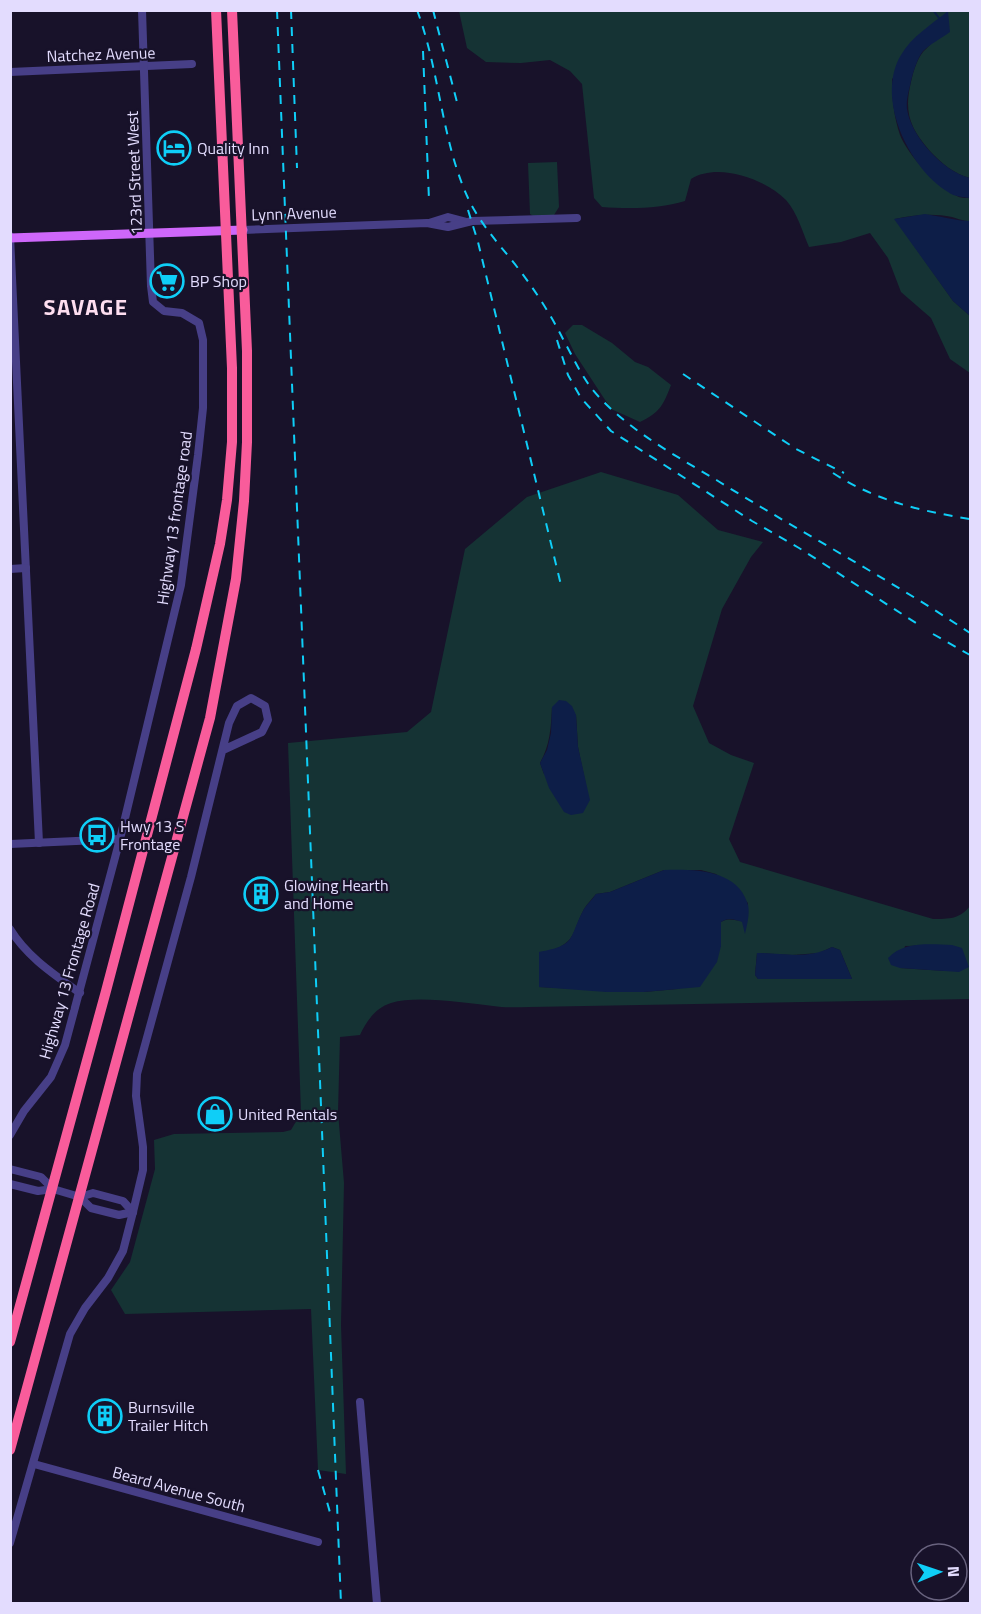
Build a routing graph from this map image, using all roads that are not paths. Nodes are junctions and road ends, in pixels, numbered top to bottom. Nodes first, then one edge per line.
1 (142, 10) edge
2 (216, 10) edge
3 (232, 10) edge
4 (192, 64) dead end
5 (143, 66) junction
6 (10, 72) edge
7 (577, 218) dead end
8 (243, 230) junction
9 (226, 231) junction
10 (150, 233) junction
11 (11, 238) edge
12 (182, 313) joint
13 (14, 406) edge
14 (26, 568) junction
15 (10, 569) edge
16 (223, 750) junction
17 (120, 839) junction
18 (39, 843) junction
19 (10, 844) edge
20 (10, 929) edge
21 (80, 993) junction
22 (10, 1135) edge
23 (10, 1169) edge
24 (10, 1184) edge
25 (53, 1189) junction
26 (80, 1197) junction
27 (133, 1212) junction
28 (10, 1342) edge
29 (360, 1402) dead end
30 (10, 1450) edge
31 (34, 1464) junction
32 (318, 1542) dead end
33 (10, 1543) edge
34 (377, 1604) edge

1 - 5 street, 123rd Street West
2 - 9 highway
3 - 8 highway
4 - 5 street, Natchez Avenue
5 - 6 street, Natchez Avenue
5 - 10 street, 123rd Street West
7 - 8 street, Lynn Avenue
8 - 9 main road, Lynn Avenue
8 - 26 highway
9 - 10 main road, Lynn Avenue
9 - 25 highway
10 - 11 main road, Lynn Avenue
10 - 12 street, 123rd Street West
11 - 13 street
12 - 17 street, Highway 13 frontage road
13 - 14 street
14 - 15 street
14 - 18 street
16 - 16 street
16 - 27 street
17 - 18 street
17 - 21 street, Highway 13 Frontage Road
18 - 19 street
20 - 21 street
21 - 22 street, Highway 13 Frontage Road
23 - 25 street
24 - 25 street
25 - 26 street
25 - 28 highway
26 - 27 street
26 - 27 street
26 - 30 highway
27 - 31 street
29 - 34 street
31 - 32 street, Beard Avenue South
31 - 33 street

